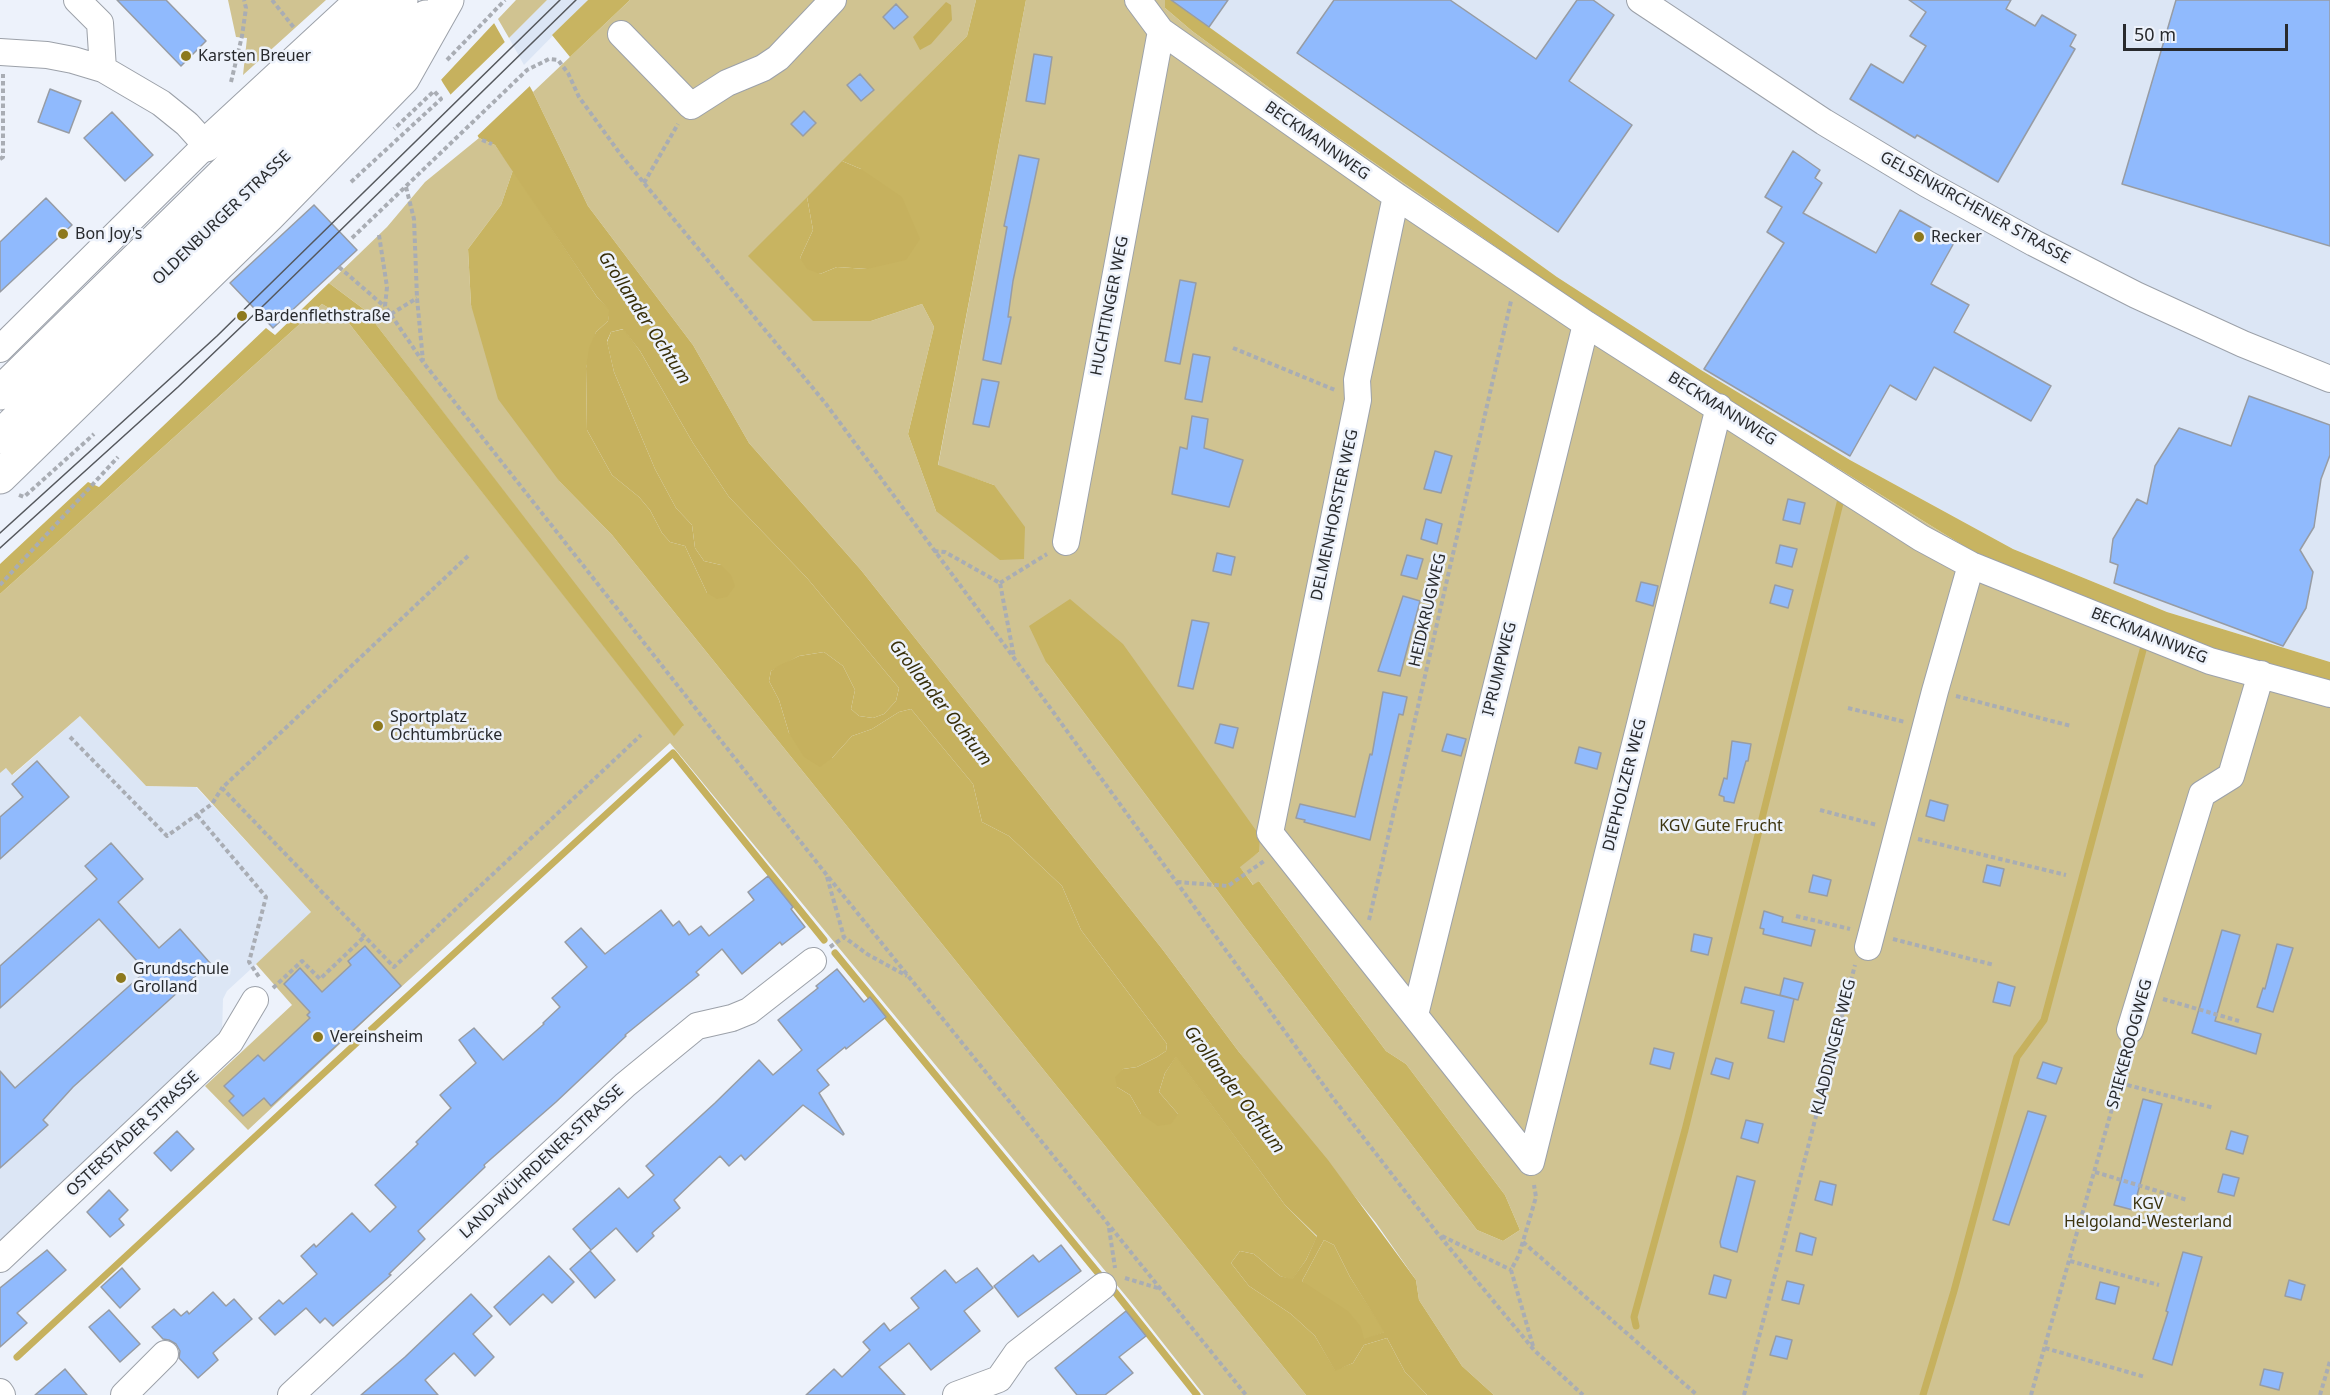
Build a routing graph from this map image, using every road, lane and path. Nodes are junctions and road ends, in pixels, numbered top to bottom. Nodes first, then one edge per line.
1 (77, 0) edge
2 (244, 0) edge
3 (272, 0) edge
4 (445, 0) edge
5 (505, 0) edge
6 (833, 0) edge
7 (1640, 0) edge
8 (1141, 1) edge
9 (404, 27) edge
10 (1161, 31) junction
11 (299, 34) dead end
12 (621, 34) dead end
13 (2, 52) edge
14 (104, 69) junction
15 (232, 81) dead end
16 (691, 106) junction
17 (393, 130) dead end
18 (482, 140) dead end
19 (492, 144) dead end
20 (206, 145) junction
21 (0, 159) edge
22 (351, 182) dead end
23 (644, 183) junction
24 (406, 186) junction
25 (1396, 196) junction
26 (379, 235) dead end
27 (352, 238) dead end
28 (339, 267) dead end
29 (1516, 277) junction
30 (417, 298) junction
31 (385, 306) junction
32 (391, 314) junction
33 (1586, 324) junction
34 (1233, 348) dead end
35 (0, 349) edge
36 (423, 362) junction
37 (2330, 379) edge
38 (0, 393) edge
39 (1358, 400) junction
40 (1719, 408) junction
41 (94, 434) dead end
42 (0, 437) edge
43 (118, 457) dead end
44 (5, 483) edge
45 (1066, 542) joint
46 (934, 551) junction
47 (468, 556) dead end
48 (1971, 565) junction
49 (1000, 583) junction
50 (0, 585) edge
51 (1014, 658) junction
52 (2261, 674) junction
53 (1935, 691) junction
54 (2330, 694) edge
55 (1848, 708) dead end
56 (2071, 726) dead end
57 (1926, 727) junction
58 (641, 735) dead end
59 (70, 737) dead end
60 (222, 788) junction
61 (1821, 810) dead end
62 (197, 815) junction
63 (1898, 832) junction
64 (1270, 833) junction
65 (826, 874) junction
66 (2066, 875) dead end
67 (1177, 882) junction
68 (365, 936) junction
69 (1868, 947) joint
70 (1361, 948) junction
71 (813, 961) dead end
72 (910, 978) junction
73 (2142, 993) junction
74 (255, 1000) junction
75 (1415, 1015) junction
76 (2239, 1021) dead end
77 (2130, 1030) joint
78 (2120, 1083) junction
79 (2214, 1108) dead end
80 (1531, 1162) junction
81 (2095, 1172) junction
82 (2187, 1200) dead end
83 (1109, 1226) junction
84 (1438, 1234) junction
85 (1523, 1242) junction
86 (0, 1259) edge
87 (2070, 1261) junction
88 (1511, 1270) junction
89 (1103, 1286) dead end
90 (2159, 1286) dead end
91 (1161, 1289) junction
92 (2045, 1348) junction
93 (1534, 1350) junction
94 (165, 1354) dead end
95 (2330, 1361) edge
96 (2145, 1377) dead end
97 (124, 1395) edge
98 (291, 1395) edge
99 (956, 1395) edge
100 (1246, 1395) edge
101 (1583, 1395) edge
102 (1697, 1395) edge
103 (1744, 1395) edge
104 (2031, 1395) edge
105 (2320, 1395) edge

1 - 14 street
2 - 15 path
3 - 11 path
4 - 9 highway, OLDENBURGER STRASSE
5 - 9 path
6 - 16 street
7 - 37 street, GELSENKIRCHENER STRASSE
8 - 10 street
9 - 20 highway
9 - 38 highway, OLDENBURGER STRASSE
9 - 42 highway, OLDENBURGER STRASSE
9 - 44 highway
10 - 25 street, BECKMANNWEG
10 - 45 street, HUCHTINGER WEG
12 - 16 street
13 - 14 street
13 - 21 path
14 - 20 street
16 - 23 path
17 - 22 path
18 - 19 path
20 - 35 street
23 - 24 path
23 - 46 path
24 - 27 path
24 - 30 path
25 - 29 street, BECKMANNWEG
25 - 39 street, DELMENHORSTER WEG
26 - 31 path
28 - 31 path
29 - 33 street, BECKMANNWEG
29 - 70 path, HEIDKRUGWEG
30 - 32 path
30 - 36 path
31 - 32 path
32 - 36 path
33 - 40 street, BECKMANNWEG
33 - 75 street, IPRUMPWEG
34 - 39 path
36 - 65 path
39 - 64 street, DELMENHORSTER WEG
40 - 48 street, BECKMANNWEG
40 - 80 street, DIEPHOLZER WEG
41 - 44 path
43 - 50 path
45 - 49 path
46 - 49 path
46 - 51 path
47 - 60 path
48 - 52 street, BECKMANNWEG
48 - 53 street
49 - 51 path
51 - 67 path
52 - 54 street, BECKMANNWEG
52 - 73 street, SPIEKEROOGWEG
53 - 56 path
53 - 57 street
55 - 57 path
57 - 63 street
58 - 68 path
59 - 62 path
60 - 62 path
60 - 68 path
61 - 63 path
62 - 74 path
63 - 66 path
63 - 69 street
64 - 67 path
64 - 70 street
65 - 72 path
65 - 72 path
67 - 84 path
68 - 74 path
69 - 103 path, KLADDINGER WEG
70 - 75 street
71 - 98 street, LAND-WÜHRDENER-STRASSE
72 - 83 path
73 - 76 path
73 - 77 street, SPIEKEROOGWEG
74 - 86 street, OSTERSTADER STRASSE
75 - 80 street
77 - 78 path, SPIEKEROOGWEG
78 - 79 path
78 - 81 path, SPIEKEROOGWEG
80 - 85 path
81 - 82 path
81 - 87 path, SPIEKEROOGWEG
83 - 91 path
83 - 91 path
84 - 88 path
84 - 93 path
85 - 88 path
85 - 102 path
87 - 90 path
87 - 92 path, SPIEKEROOGWEG
88 - 93 path
89 - 99 street
91 - 100 path
92 - 96 path
92 - 104 path, SPIEKEROOGWEG
93 - 101 path
94 - 97 street
95 - 105 path

